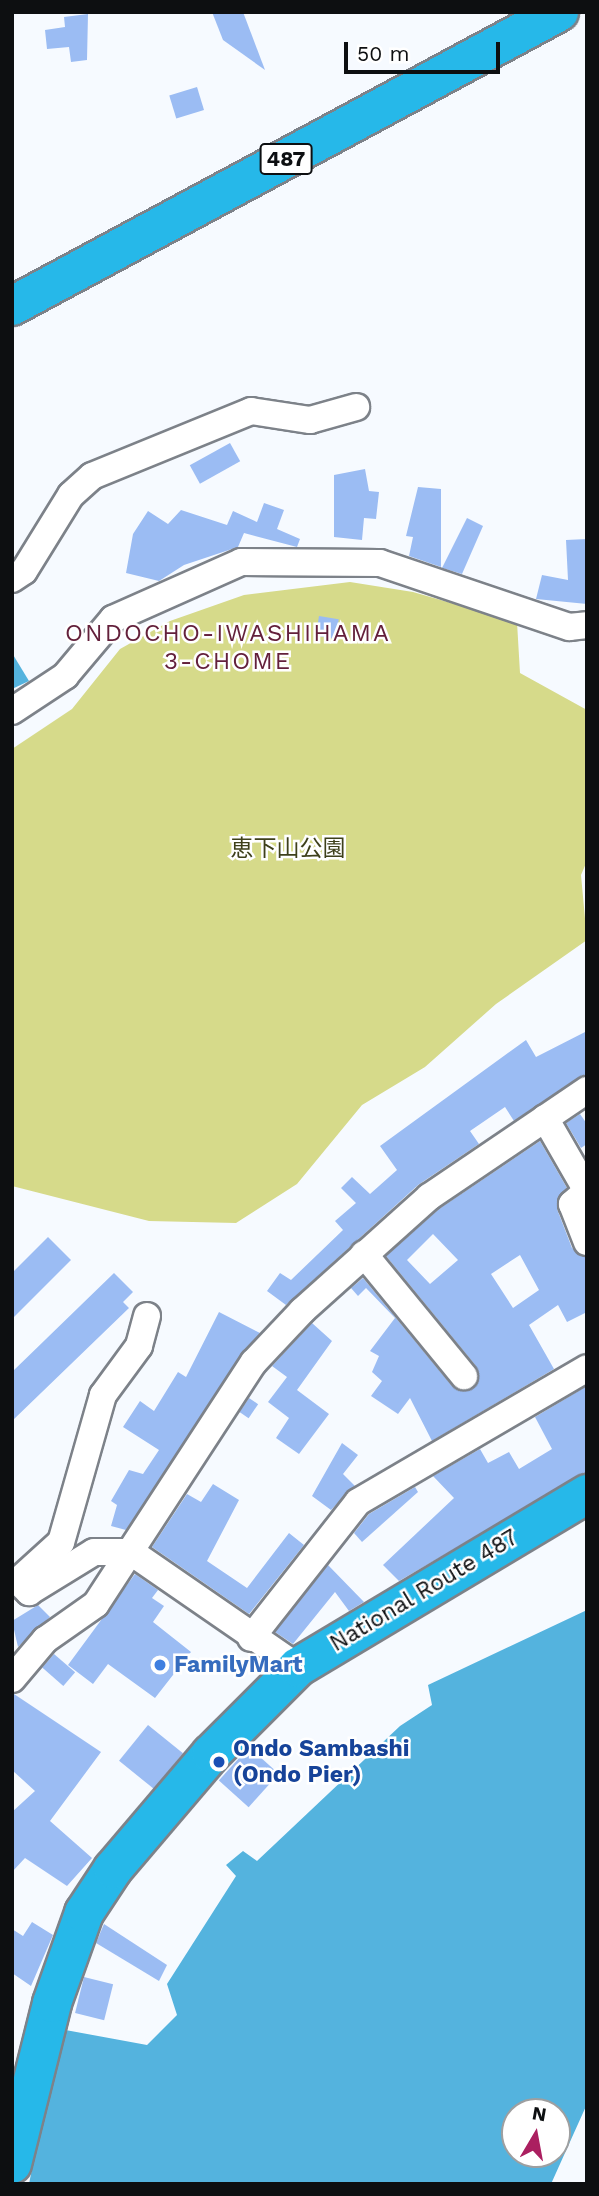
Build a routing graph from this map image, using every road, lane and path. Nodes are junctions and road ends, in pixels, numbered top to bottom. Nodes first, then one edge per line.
1 (559, 12) edge
2 (12, 306) edge
3 (356, 407) dead end
4 (12, 579) edge
5 (587, 625) edge
6 (12, 711) edge
7 (587, 1090) edge
8 (545, 1118) junction
9 (587, 1191) edge
10 (587, 1242) edge
11 (364, 1254) junction
12 (147, 1316) dead end
13 (587, 1367) edge
14 (464, 1376) dead end
15 (587, 1494) edge
16 (131, 1552) junction
17 (251, 1637) junction
18 (298, 1667) junction
19 (12, 1679) edge
20 (14, 2150) edge

1 - 2 highway, 487
3 - 4 street
5 - 6 street
7 - 8 street
8 - 9 street
8 - 11 street
9 - 10 street
11 - 14 street
11 - 16 street
12 - 16 street
13 - 17 street
15 - 18 highway, National Route 487
16 - 17 street
16 - 19 street
17 - 18 street
18 - 20 highway, National Route 487

